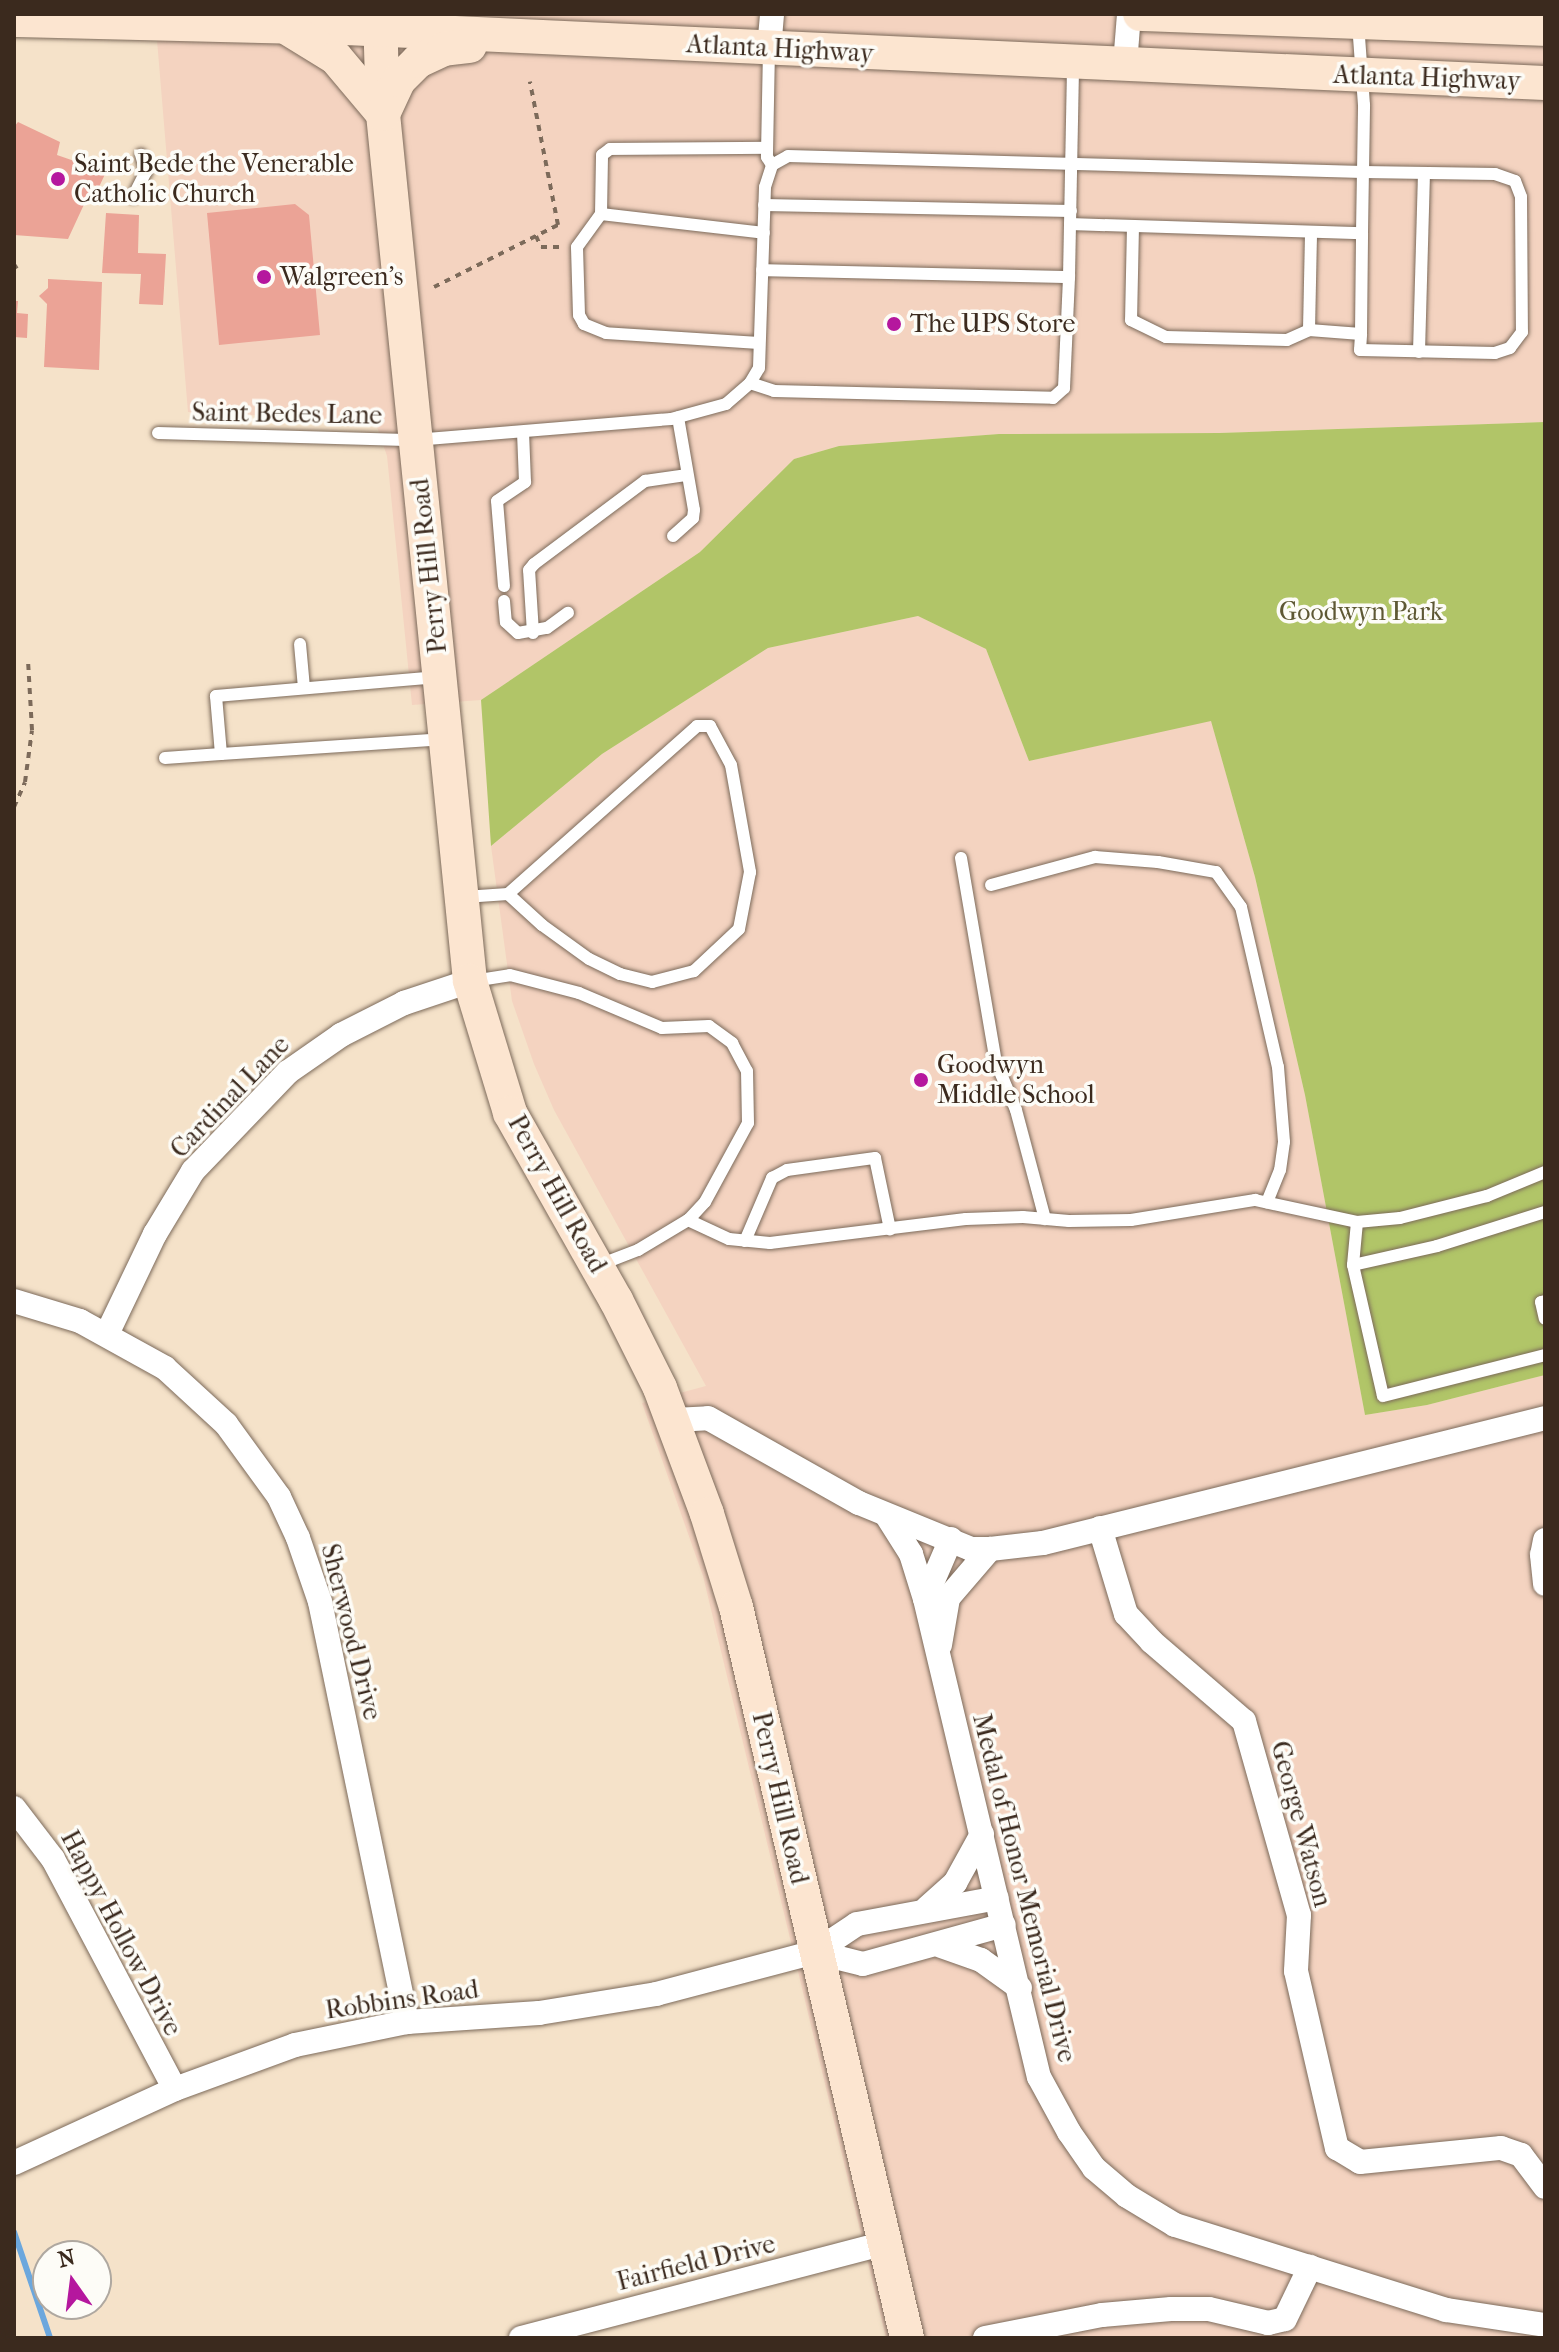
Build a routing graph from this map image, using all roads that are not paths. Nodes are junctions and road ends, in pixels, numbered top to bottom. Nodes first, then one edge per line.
1 (772, 14) edge
2 (1129, 14) edge
3 (1140, 14) edge
4 (1357, 18) edge
5 (123, 19) edge
6 (14, 20) edge
7 (380, 22) edge
8 (286, 27) junction
9 (1545, 29) edge
10 (513, 38) junction
11 (769, 49) junction
12 (1073, 62) junction
13 (1125, 64) junction
14 (1361, 77) junction
15 (1545, 83) edge
16 (383, 114) junction
17 (767, 148) junction
18 (141, 155) dead end
19 (1072, 164) junction
20 (772, 165) junction
21 (1363, 172) junction
22 (1424, 173) junction
23 (133, 197) dead end
24 (764, 205) junction
25 (601, 214) junction
26 (1070, 217) junction
27 (1133, 226) junction
28 (1311, 232) junction
29 (764, 233) junction
30 (1362, 233) junction
31 (762, 270) junction
32 (1069, 277) junction
33 (1309, 330) junction
34 (1361, 334) junction
35 (759, 343) junction
36 (1419, 352) junction
37 (750, 383) junction
38 (678, 417) junction
39 (523, 432) junction
40 (158, 433) dead end
41 (415, 440) junction
42 (686, 475) junction
43 (673, 536) dead end
44 (504, 586) dead end
45 (504, 601) dead end
46 (568, 613) dead end
47 (533, 633) junction
48 (300, 644) dead end
49 (441, 676) junction
50 (304, 688) junction
51 (448, 738) junction
52 (221, 754) junction
53 (165, 758) dead end
54 (961, 858) dead end
55 (991, 885) dead end
56 (508, 894) junction
57 (463, 898) junction
58 (470, 981) junction
59 (1545, 1172) edge
60 (1267, 1203) junction
61 (1545, 1212) edge
62 (1045, 1219) junction
63 (688, 1220) junction
64 (1357, 1222) junction
65 (890, 1229) junction
66 (745, 1241) junction
67 (1353, 1265) junction
68 (596, 1266) junction
69 (14, 1301) edge
70 (1545, 1301) edge
71 (1545, 1319) edge
72 (107, 1334) junction
73 (1545, 1355) edge
74 (1545, 1418) edge
75 (674, 1420) junction
76 (887, 1516) junction
77 (1100, 1528) junction
78 (951, 1539) junction
79 (1545, 1540) edge
80 (990, 1549) junction
81 (1545, 1584) edge
82 (925, 1599) junction
83 (939, 1652) junction
84 (14, 1808) edge
85 (982, 1834) junction
86 (997, 1898) junction
87 (926, 1908) junction
88 (1004, 1925) junction
89 (938, 1945) junction
90 (815, 1952) junction
91 (1020, 1988) junction
92 (407, 2022) junction
93 (175, 2089) junction
94 (14, 2163) edge
95 (1545, 2187) edge
96 (885, 2243) junction
97 (1310, 2267) junction
98 (1545, 2325) edge
99 (521, 2338) edge
100 (907, 2338) edge
101 (985, 2338) edge

1 - 11 street
2 - 13 street
3 - 4 main road, Atlanta Highway
4 - 9 main road, Atlanta Highway
4 - 14 lane
5 - 6 main road, Atlanta Highway
5 - 8 main road, Atlanta Highway
7 - 8 main road, Atlanta Highway
7 - 10 main road, Atlanta Highway
7 - 16 main road, Perry Hill Road
8 - 16 main road
10 - 11 main road, Atlanta Highway
10 - 16 main road
11 - 12 main road, Atlanta Highway
11 - 17 lane
12 - 13 main road, Atlanta Highway
12 - 19 lane
13 - 14 main road, Atlanta Highway
14 - 15 main road, Atlanta Highway
14 - 21 lane
16 - 41 main road, Perry Hill Road
17 - 20 lane
17 - 25 lane
18 - 23 lane
19 - 20 lane
19 - 21 lane
19 - 26 lane
20 - 24 lane
21 - 22 lane
21 - 30 lane
22 - 36 lane
22 - 36 lane
24 - 26 lane
24 - 29 lane
25 - 29 lane
25 - 35 lane
26 - 27 lane
26 - 32 lane
27 - 28 lane
27 - 33 lane
28 - 30 lane
28 - 33 lane
29 - 31 lane
30 - 34 lane
31 - 32 lane
31 - 35 lane
32 - 37 lane
33 - 34 lane
34 - 36 lane
35 - 37 lane
37 - 38 lane, Saint Bedes Lane
38 - 39 lane, Saint Bedes Lane
38 - 42 lane
39 - 41 lane, Saint Bedes Lane
39 - 44 lane
40 - 41 lane, Saint Bedes Lane
41 - 49 main road, Perry Hill Road
42 - 43 lane
42 - 47 lane
45 - 47 lane
46 - 47 lane
48 - 50 lane
49 - 50 lane
49 - 51 main road, Perry Hill Road
50 - 52 lane
51 - 52 lane
51 - 57 main road, Perry Hill Road
52 - 53 lane
54 - 62 lane
55 - 60 lane
56 - 56 lane
56 - 57 lane
57 - 58 main road, Perry Hill Road
58 - 63 lane
58 - 68 main road, Perry Hill Road
58 - 72 street, Cardinal Lane
59 - 64 lane
60 - 62 lane
60 - 64 lane
61 - 67 lane
62 - 65 lane
63 - 66 lane
63 - 68 lane
64 - 67 lane
65 - 66 lane
65 - 66 lane
67 - 73 lane
68 - 75 main road, Perry Hill Road
69 - 72 street, Sherwood Drive
70 - 71 lane
72 - 92 street, Sherwood Drive
74 - 77 street, Medal of Honor Memorial Drive
75 - 76 street, Medal of Honor Memorial Drive
75 - 90 main road, Perry Hill Road
76 - 78 street, Medal of Honor Memorial Drive
76 - 82 street, Medal of Honor Memorial Drive
77 - 80 street, Medal of Honor Memorial Drive
77 - 95 street, George Watson
78 - 80 street, Medal of Honor Memorial Drive
78 - 82 street
79 - 81 street
80 - 83 street, Medal of Honor Memorial Drive
82 - 83 street, Medal of Honor Memorial Drive
83 - 85 street, Medal of Honor Memorial Drive
84 - 93 street, Happy Hollow Drive
85 - 86 street, Medal of Honor Memorial Drive
85 - 87 street
86 - 87 street
86 - 88 street, Medal of Honor Memorial Drive
87 - 90 street
88 - 89 street
88 - 91 street, Medal of Honor Memorial Drive
89 - 90 street
89 - 91 street
90 - 92 street, Robbins Road
90 - 96 main road, Perry Hill Road
91 - 97 street, Medal of Honor Memorial Drive
92 - 93 street, Robbins Road
93 - 94 street, Robbins Road
96 - 99 street, Fairfield Drive
96 - 100 main road, Perry Hill Road
97 - 98 street, Medal of Honor Memorial Drive
97 - 101 street

